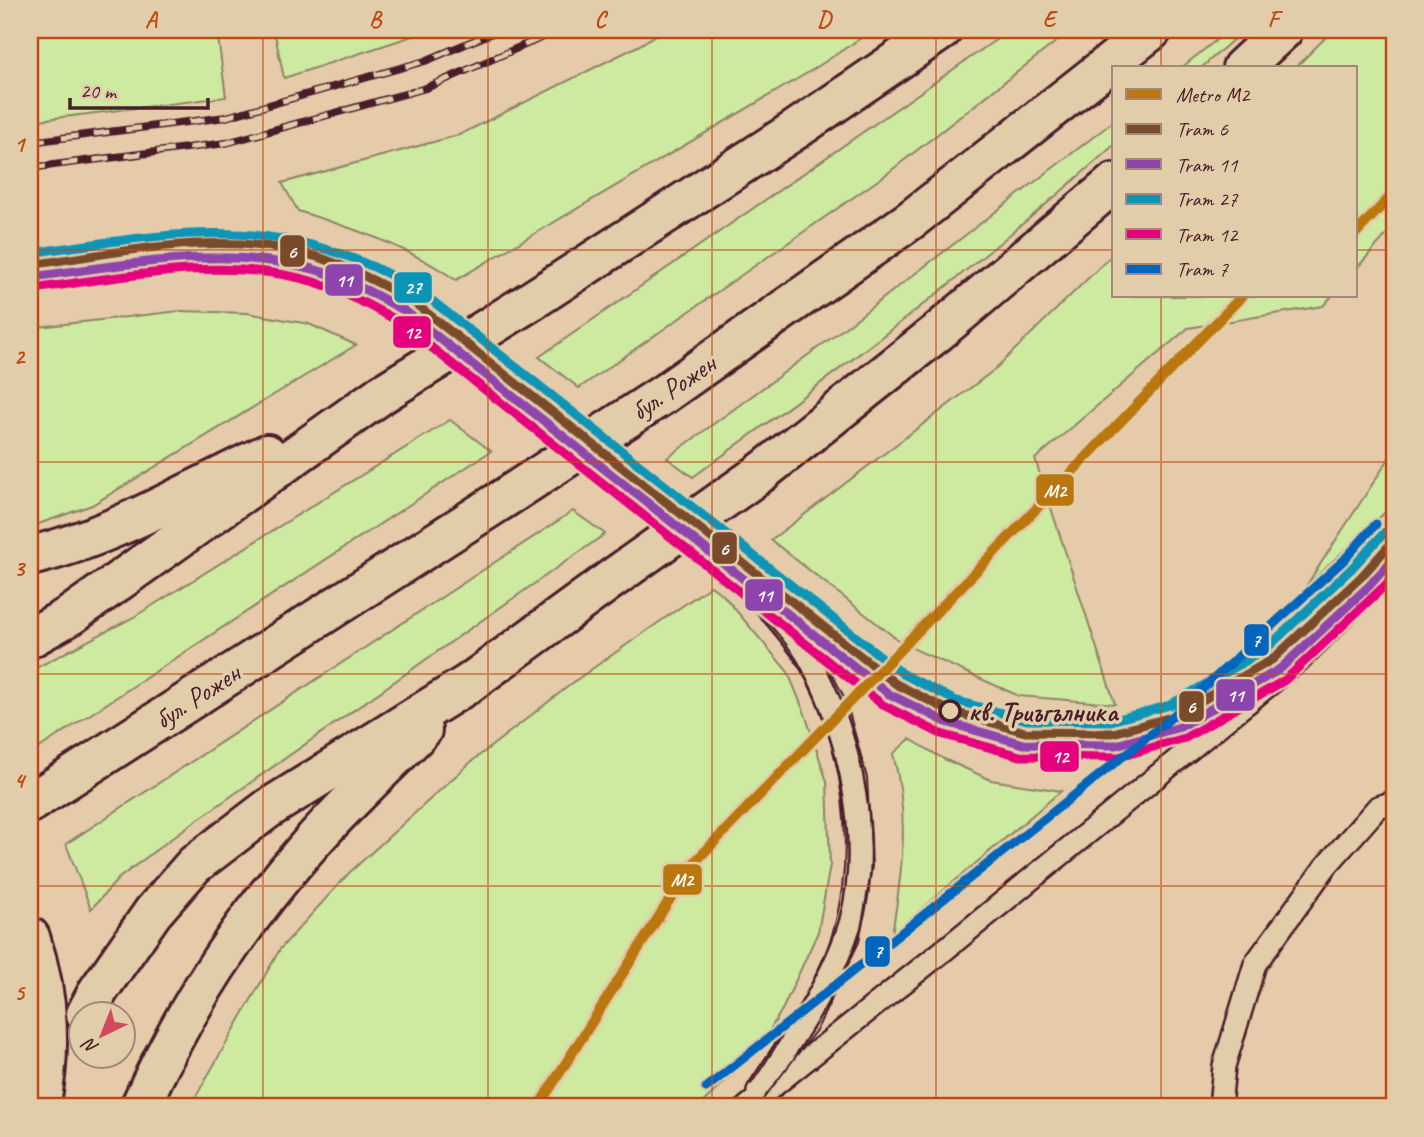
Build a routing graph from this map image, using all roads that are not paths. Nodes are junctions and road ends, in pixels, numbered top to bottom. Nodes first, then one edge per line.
1 (942, 30) edge
2 (1152, 30) edge
3 (1283, 30) edge
4 (1244, 66) edge
5 (1112, 185) edge
6 (30, 276) edge
7 (370, 402) junction
8 (30, 556) edge
9 (1394, 566) edge
10 (745, 579) junction
11 (30, 638) edge
12 (468, 684) junction
13 (1248, 702) junction
14 (1394, 785) edge
15 (30, 803) edge
16 (1386, 804) edge
17 (31, 941) edge
18 (92, 1000) edge
19 (66, 1053) edge
20 (40, 1106) edge
21 (139, 1107) edge
22 (1220, 1107) edge

1 - 7 main road, bridge
2 - 15 main road, бул. Рожен, bridge
3 - 4 main road
5 - 12 main road, bridge
6 - 10 lane
7 - 8 main road
7 - 11 main road
9 - 13 lane
10 - 13 lane
10 - 13 lane
12 - 18 main road
12 - 21 main road
14 - 16 lane
16 - 22 lane
17 - 20 main road
19 - 20 main road

